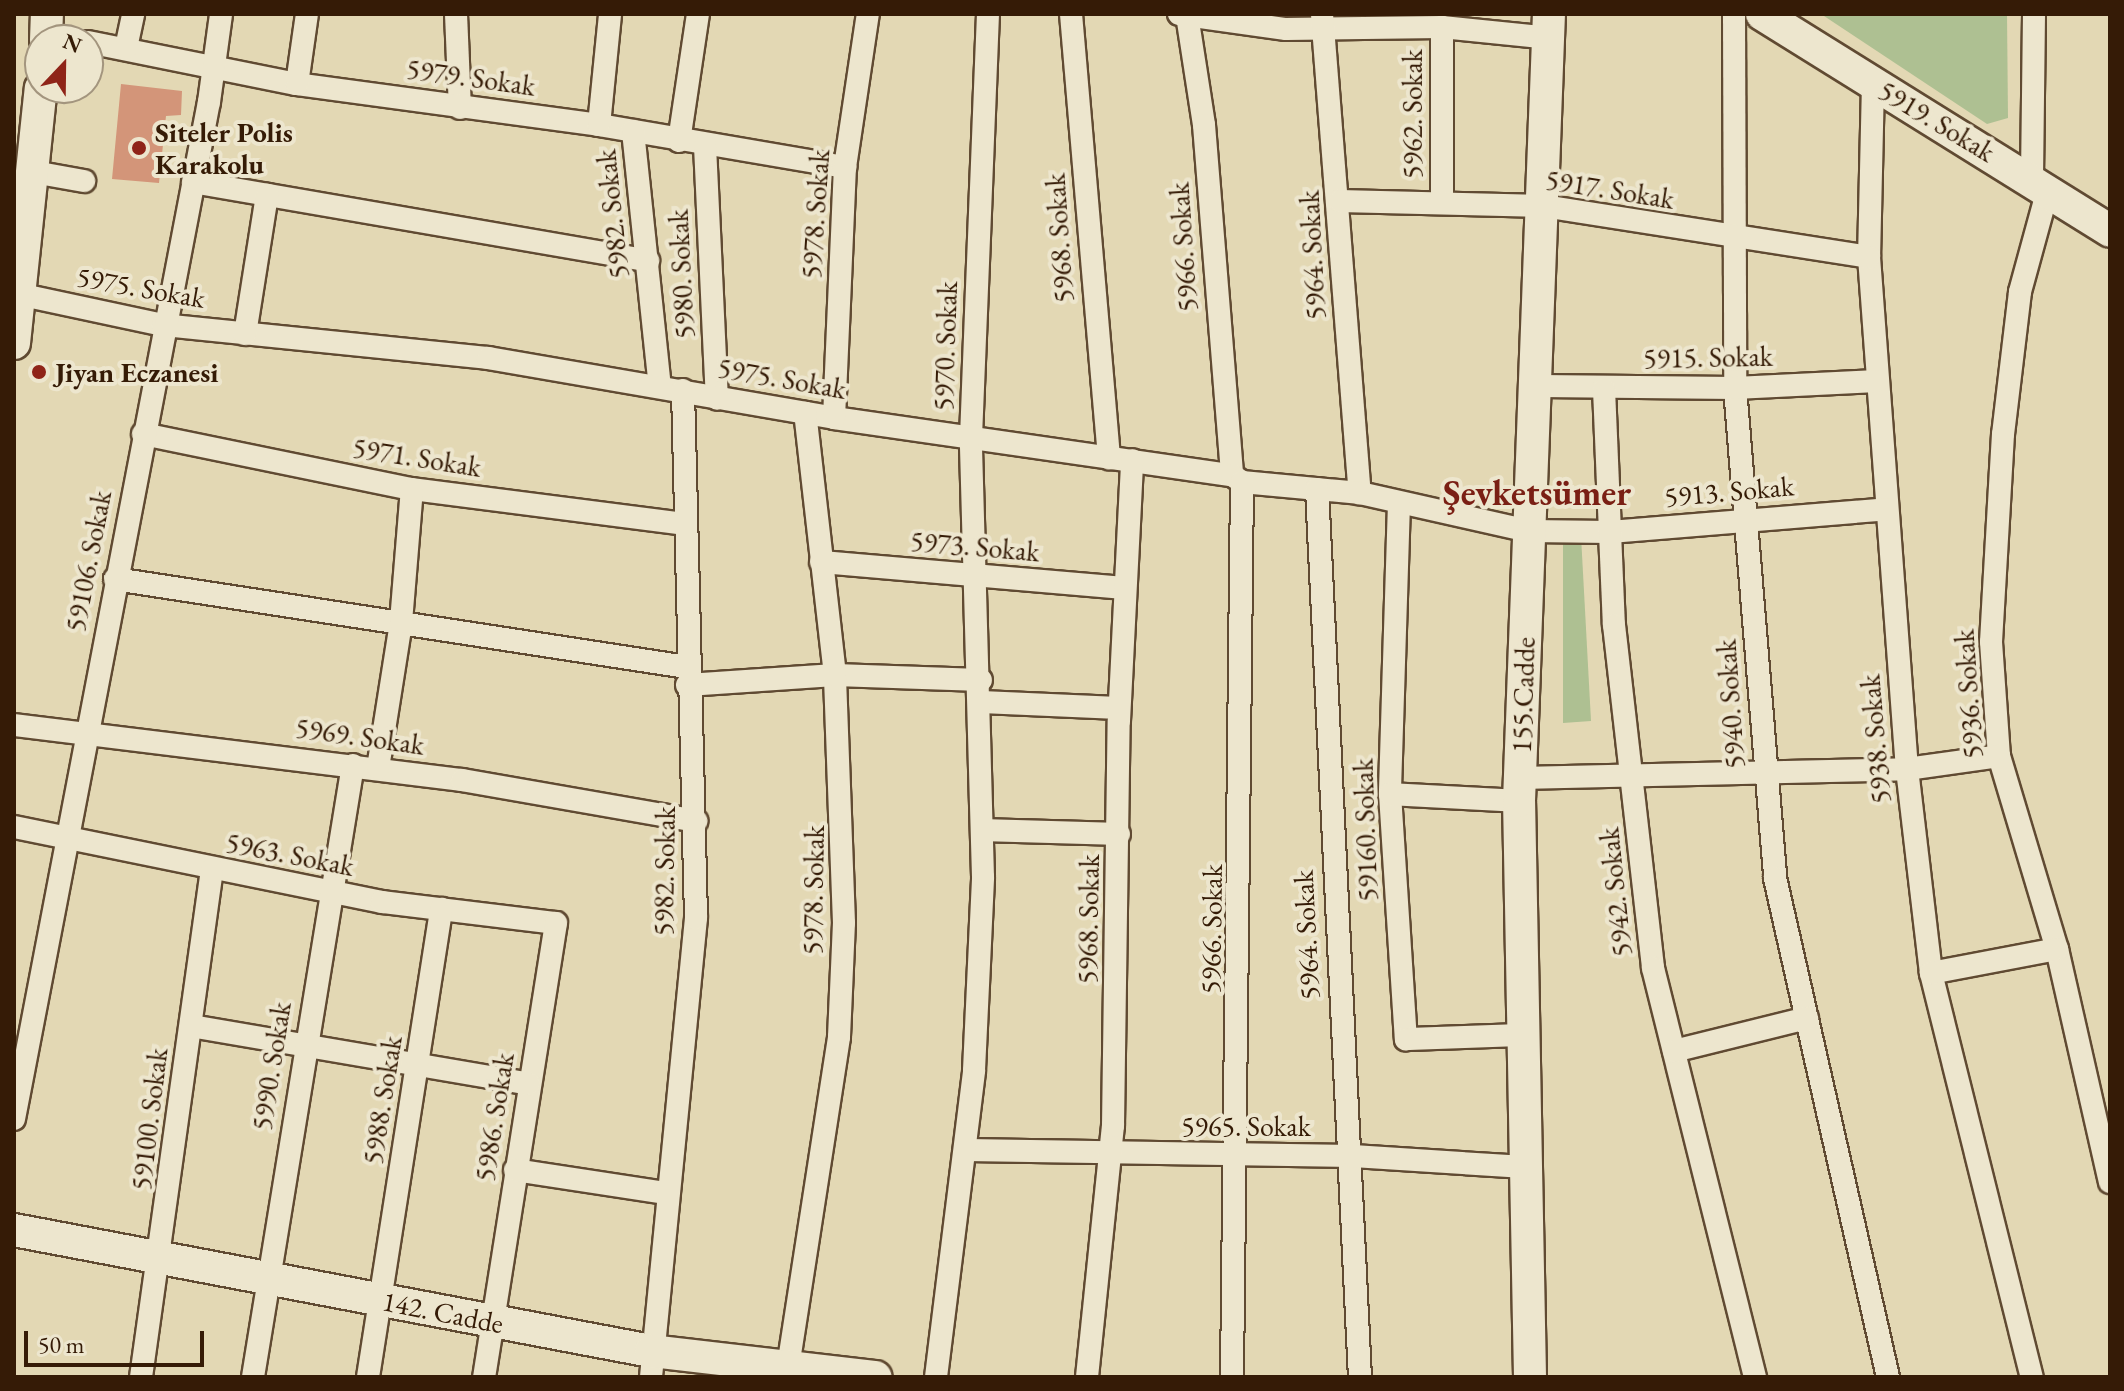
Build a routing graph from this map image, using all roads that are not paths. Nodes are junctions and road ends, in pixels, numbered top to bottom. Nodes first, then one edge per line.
1 (133, 14) edge
2 (221, 14) edge
3 (307, 14) edge
4 (456, 14) edge
5 (610, 14) edge
6 (698, 14) edge
7 (868, 14) edge
8 (988, 14) edge
9 (1071, 14) edge
10 (1734, 14) edge
11 (1762, 14) edge
12 (2034, 14) edge
13 (1183, 15) edge
14 (1322, 21) edge
15 (1549, 26) edge
16 (1442, 27) junction
17 (104, 45) edge
18 (126, 48) junction
19 (211, 68) junction
20 (1873, 83) junction
21 (297, 84) junction
22 (40, 104) edge
23 (460, 108) junction
24 (599, 125) junction
25 (633, 131) junction
26 (679, 141) junction
27 (705, 146) junction
28 (845, 167) junction
29 (34, 172) junction
30 (84, 181) dead end
31 (193, 182) junction
32 (2040, 186) junction
33 (267, 195) junction
34 (1340, 201) junction
35 (1442, 201) junction
36 (1544, 206) junction
37 (2110, 231) edge
38 (1733, 240) junction
39 (1869, 257) junction
40 (648, 261) junction
41 (23, 295) junction
42 (163, 325) junction
43 (245, 334) junction
44 (14, 343) edge
45 (1877, 381) junction
46 (660, 386) junction
47 (1540, 386) junction
48 (1735, 388) junction
49 (1604, 389) junction
50 (683, 390) junction
51 (717, 399) junction
52 (805, 413) junction
53 (834, 418) junction
54 (143, 434) junction
55 (971, 437) junction
56 (1120, 459) junction
57 (1237, 478) junction
58 (412, 489) junction
59 (1317, 489) junction
60 (1360, 493) junction
61 (1399, 503) junction
62 (1887, 509) junction
63 (1747, 519) junction
64 (685, 524) junction
65 (1529, 531) junction
66 (1610, 532) junction
67 (821, 562) junction
68 (977, 578) junction
69 (115, 579) junction
70 (1125, 588) junction
71 (400, 626) junction
72 (835, 675) junction
73 (687, 676) junction
74 (981, 691) junction
75 (1119, 708) junction
76 (14, 725) edge
77 (87, 730) junction
78 (1999, 756) junction
79 (353, 765) junction
80 (378, 768) junction
81 (1765, 768) junction
82 (1907, 769) junction
83 (1632, 776) junction
84 (1520, 790) junction
85 (1390, 794) junction
86 (696, 821) junction
87 (14, 827) edge
88 (983, 830) junction
89 (1119, 834) junction
90 (67, 837) junction
91 (212, 869) junction
92 (328, 892) junction
93 (441, 909) junction
94 (556, 923) joint
95 (2057, 949) junction
96 (1931, 973) junction
97 (1807, 1018) junction
98 (191, 1026) junction
99 (1523, 1035) junction
100 (304, 1047) junction
101 (1674, 1051) junction
102 (417, 1068) junction
103 (529, 1084) junction
104 (14, 1119) edge
105 (966, 1150) junction
106 (1110, 1156) junction
107 (1353, 1156) junction
108 (1237, 1157) junction
109 (1525, 1167) junction
110 (515, 1170) junction
111 (2110, 1182) edge
112 (665, 1193) junction
113 (14, 1230) edge
114 (161, 1258) junction
115 (268, 1278) junction
116 (382, 1300) junction
117 (490, 1321) junction
118 (651, 1364) edge
119 (788, 1367) junction
120 (141, 1377) edge
121 (253, 1377) edge
122 (368, 1377) edge
123 (484, 1377) edge
124 (875, 1377) edge
125 (936, 1377) edge
126 (1087, 1377) edge
127 (1232, 1377) edge
128 (1360, 1377) edge
129 (1530, 1377) edge
130 (1755, 1377) edge
131 (1888, 1377) edge
132 (2032, 1377) edge

1 - 18 street
2 - 19 street, 59106. Sokak
3 - 21 street
4 - 23 street
5 - 24 street, 5982. Sokak
6 - 26 street
7 - 28 street, 5978. Sokak
8 - 55 street, 5970. Sokak
9 - 56 street, 5968. Sokak
10 - 38 street, 5940. Sokak
11 - 20 street, 5919. Sokak
12 - 32 street, 5936. Sokak
13 - 14 street
13 - 57 street, 5966. Sokak
14 - 16 street
14 - 34 street, 5964. Sokak
15 - 16 street
15 - 36 street, 155.Cadde
16 - 35 street, 5962. Sokak
17 - 18 street, 5979. Sokak
18 - 19 street, 5979. Sokak
19 - 21 street, 5979. Sokak
19 - 31 street, 59106. Sokak
20 - 32 street, 5919. Sokak
20 - 39 street, 5938. Sokak
21 - 23 street, 5979. Sokak
22 - 29 street
23 - 24 street, 5979. Sokak
24 - 25 street, 5979. Sokak
25 - 26 street, 5979. Sokak
25 - 40 street, 5982. Sokak
26 - 27 street, 5979. Sokak
27 - 28 street, 5979. Sokak
27 - 51 street, 5980. Sokak
28 - 53 street, 5978. Sokak
29 - 30 street
29 - 41 street
31 - 33 street
31 - 42 street, 59106. Sokak
32 - 37 street, 5919. Sokak
32 - 78 street, 5936. Sokak
33 - 40 street
33 - 43 street
34 - 35 street, 5917. Sokak
34 - 60 street, 5964. Sokak
35 - 36 street, 5917. Sokak
36 - 38 street, 5917. Sokak
36 - 47 street, 155.Cadde
38 - 39 street, 5917. Sokak
38 - 48 street, 5940. Sokak
39 - 45 street, 5938. Sokak
40 - 46 street, 5982. Sokak
41 - 42 street, 5975. Sokak
41 - 44 street
42 - 43 street, 5975. Sokak
42 - 54 street, 59106. Sokak
43 - 46 street, 5975. Sokak
45 - 48 street, 5915. Sokak
45 - 62 street, 5938. Sokak
46 - 50 street, 5975. Sokak
47 - 49 street, 5915. Sokak
47 - 65 street, 155.Cadde
48 - 49 street, 5915. Sokak
48 - 63 street, 5940. Sokak
49 - 66 street, 5942. Sokak
50 - 51 street, 5975. Sokak
50 - 64 street, 5982. Sokak
51 - 52 street, 5975. Sokak
52 - 53 street, 5975. Sokak
52 - 67 street, 5978. Sokak
53 - 55 street, 5975. Sokak
54 - 58 street, 5971. Sokak
54 - 69 street, 59106. Sokak
55 - 56 street, 5975. Sokak
55 - 68 street, 5970. Sokak
56 - 57 street, 5975. Sokak
56 - 70 street, 5968. Sokak
57 - 59 street, 5975. Sokak
57 - 108 street, 5966. Sokak
58 - 64 street, 5971. Sokak
58 - 71 street
59 - 60 street, 5975. Sokak
59 - 107 street, 5964. Sokak
60 - 61 street, 5975. Sokak
61 - 65 street, 5975. Sokak
61 - 85 street, 59160. Sokak
62 - 63 street, 5913. Sokak
62 - 82 street, 5938. Sokak
63 - 66 street, 5913. Sokak
63 - 81 street, 5940. Sokak
64 - 73 street, 5982. Sokak
65 - 66 street, 5913. Sokak
65 - 84 street, 155.Cadde
66 - 83 street, 5942. Sokak
67 - 68 street, 5973. Sokak
67 - 72 street, 5978. Sokak
68 - 70 street, 5973. Sokak
68 - 74 street, 5970. Sokak
69 - 71 street
69 - 77 street, 59106. Sokak
70 - 75 street, 5968. Sokak
71 - 73 street
71 - 80 street
72 - 73 street
72 - 74 street
72 - 119 street, 5978. Sokak
73 - 86 street, 5982. Sokak
74 - 75 street
74 - 88 street, 5970. Sokak
75 - 89 street, 5968. Sokak
76 - 77 street, 5969. Sokak
77 - 79 street, 5969. Sokak
77 - 90 street, 59106. Sokak
78 - 82 street
78 - 95 street, 5936. Sokak
79 - 80 street, 5969. Sokak
79 - 92 street, 5990. Sokak
80 - 86 street, 5969. Sokak
81 - 82 street
81 - 83 street
81 - 97 street, 5940. Sokak
82 - 96 street, 5938. Sokak
83 - 84 street
83 - 101 street, 5942. Sokak
84 - 85 street
84 - 99 street, 155.Cadde
85 - 99 street, 59160. Sokak
86 - 112 street, 5982. Sokak
87 - 90 street, 5963. Sokak
88 - 89 street
88 - 105 street, 5970. Sokak
89 - 106 street, 5968. Sokak
90 - 91 street, 5963. Sokak
90 - 104 street, 59106. Sokak
91 - 92 street, 5963. Sokak
91 - 98 street, 59100. Sokak
92 - 93 street, 5963. Sokak
92 - 100 street, 5990. Sokak
93 - 94 street, 5963. Sokak
93 - 102 street, 5988. Sokak
94 - 103 street, 5986. Sokak
95 - 96 street
95 - 111 street, 5936. Sokak
96 - 132 street, 5938. Sokak
97 - 101 street
97 - 131 street, 5940. Sokak
98 - 100 street
98 - 114 street, 59100. Sokak
99 - 109 street, 155.Cadde
100 - 102 street
100 - 115 street, 5990. Sokak
101 - 130 street, 5942. Sokak
102 - 103 street
102 - 116 street, 5988. Sokak
103 - 110 street, 5986. Sokak
105 - 106 street, 5965. Sokak
105 - 125 street, 5970. Sokak
106 - 108 street, 5965. Sokak
106 - 126 street, 5968. Sokak
107 - 108 street, 5965. Sokak
107 - 109 street, 5965. Sokak
107 - 128 street, 5964. Sokak
108 - 127 street, 5966. Sokak
109 - 129 street, 155.Cadde
110 - 112 street
110 - 117 street, 5986. Sokak
112 - 118 street, 5982. Sokak
113 - 114 street, 142. Cadde
114 - 115 street, 142. Cadde
114 - 120 street, 59100. Sokak
115 - 116 street, 142. Cadde
115 - 121 street, 5990. Sokak
116 - 117 street, 142. Cadde
116 - 122 street, 5988. Sokak
117 - 118 street, 142. Cadde
117 - 123 street, 5986. Sokak
118 - 119 street, 142. Cadde
119 - 124 street, 142. Cadde

